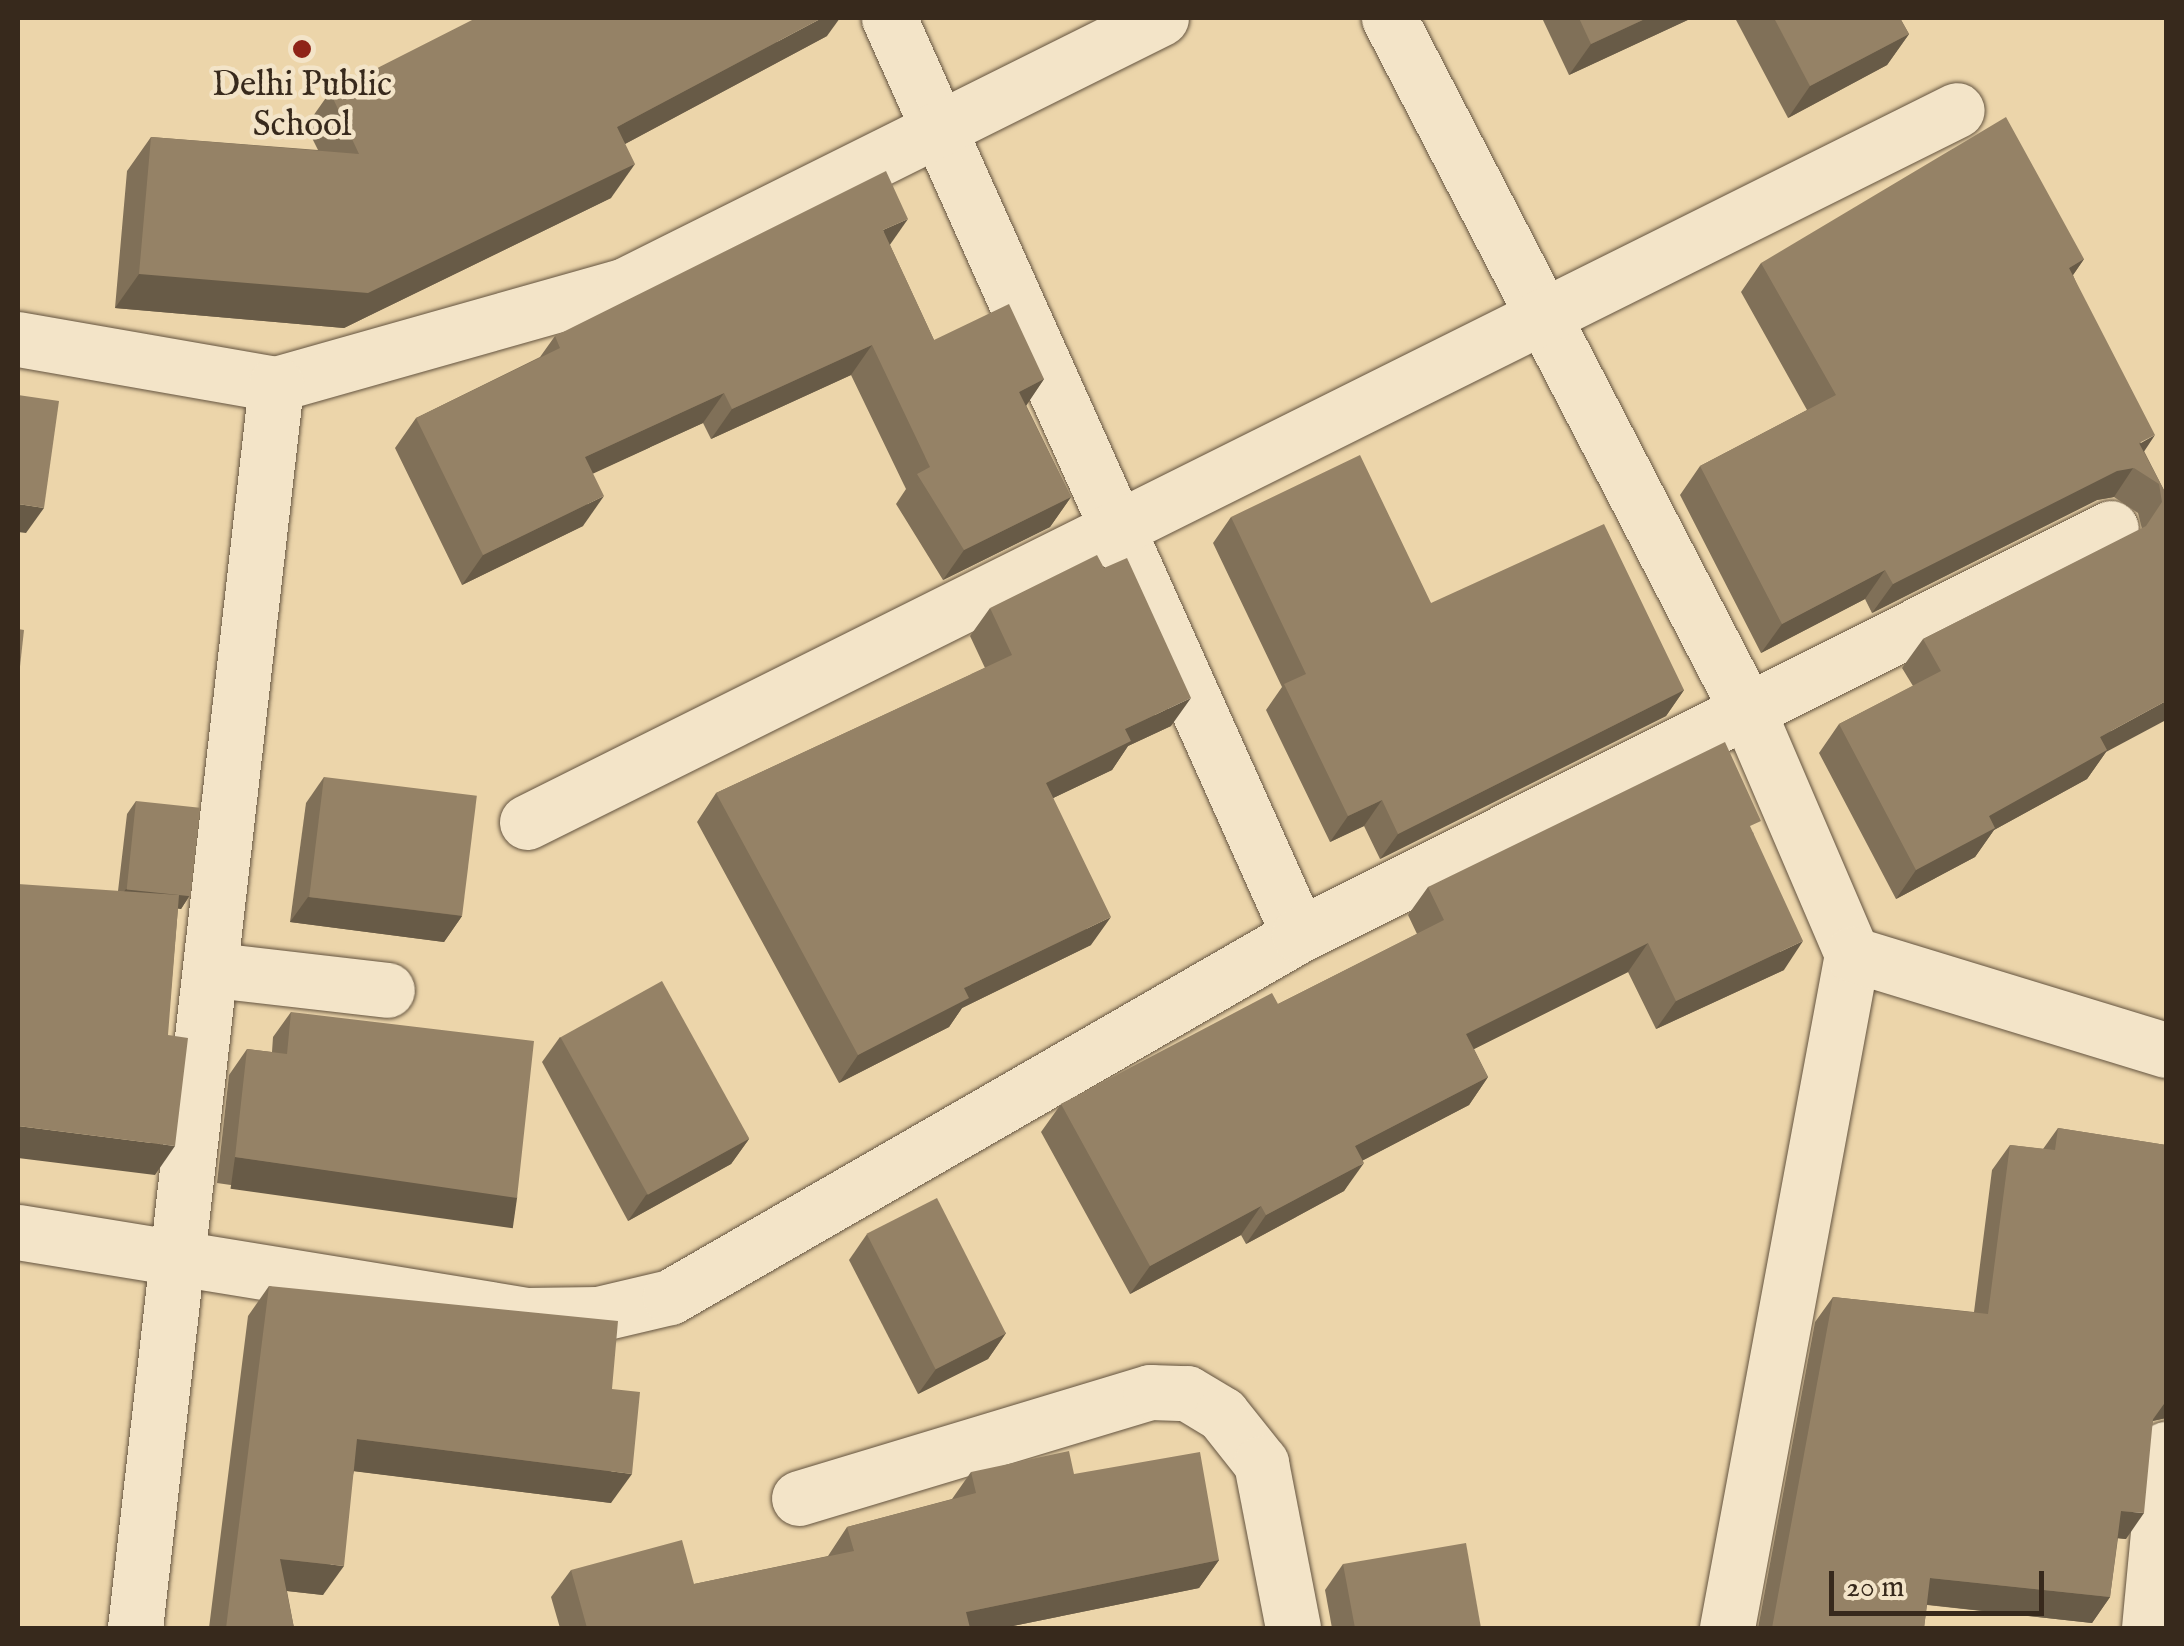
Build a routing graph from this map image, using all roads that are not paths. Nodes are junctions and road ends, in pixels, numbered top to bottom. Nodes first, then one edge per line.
1 (888, 18) edge
2 (1161, 18) edge
3 (1389, 18) edge
4 (1957, 110) dead end
5 (944, 126) junction
6 (1544, 321) junction
7 (18, 339) edge
8 (276, 384) junction
9 (2111, 528) dead end
10 (1123, 531) junction
11 (1750, 716) junction
12 (527, 822) dead end
13 (1299, 935) junction
14 (1845, 937) junction
15 (215, 970) junction
16 (387, 990) dead end
17 (2166, 1050) edge
18 (18, 1232) edge
19 (177, 1256) junction
20 (2166, 1449) edge
21 (799, 1498) dead end
22 (135, 1628) edge
23 (1293, 1628) edge
24 (1727, 1628) edge
25 (2149, 1628) edge

1 - 5 street
2 - 5 street
3 - 6 street
4 - 6 street
5 - 8 street
5 - 10 street
6 - 10 street
6 - 11 street
7 - 8 street
8 - 15 street
9 - 11 street
10 - 12 street
10 - 13 street
11 - 13 street
11 - 14 street
13 - 19 street
14 - 17 street
14 - 24 street
15 - 16 street
15 - 19 street
18 - 19 street
19 - 22 street
20 - 25 street
21 - 23 street

